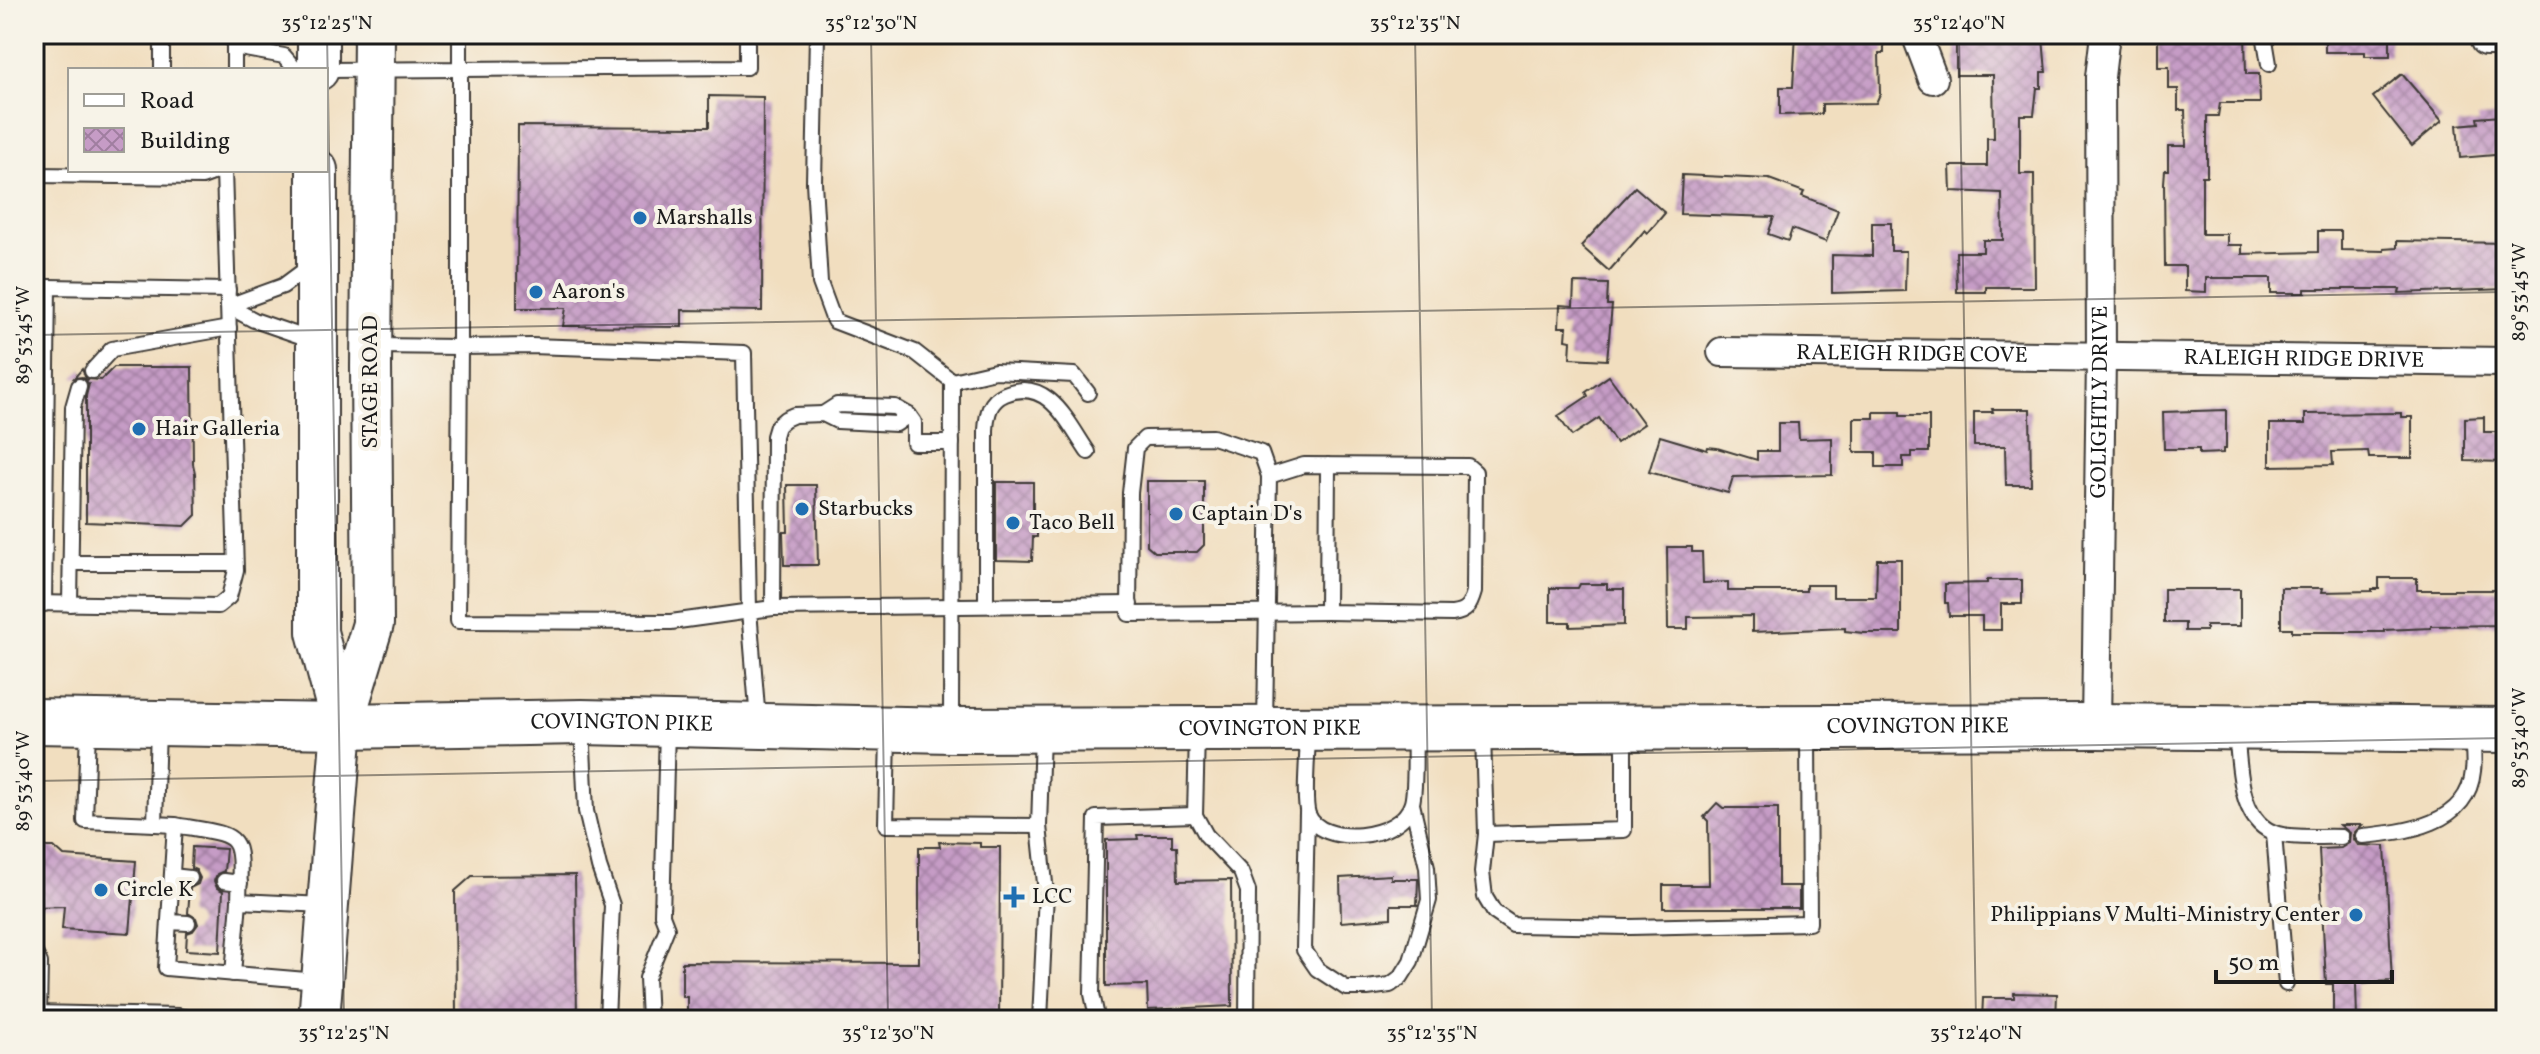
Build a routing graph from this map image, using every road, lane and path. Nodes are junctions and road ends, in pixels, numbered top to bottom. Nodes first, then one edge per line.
1 (162, 34) edge
2 (318, 34) edge
3 (747, 34) edge
4 (817, 34) edge
5 (1916, 34) edge
6 (2083, 34) edge
7 (2105, 34) edge
8 (2264, 34) edge
9 (460, 38) dead end
10 (234, 40) edge
11 (374, 52) edge
12 (2269, 64) dead end
13 (162, 68) edge
14 (234, 68) edge
15 (294, 68) edge
16 (318, 68) edge
17 (328, 69) edge
18 (460, 69) junction
19 (2100, 77) junction
20 (1933, 79) dead end
21 (216, 172) edge
22 (222, 172) edge
23 (317, 172) edge
24 (162, 173) edge
25 (34, 175) edge
26 (316, 261) junction
27 (228, 290) junction
28 (228, 306) junction
29 (229, 328) junction
30 (316, 342) junction
31 (371, 346) junction
32 (460, 347) junction
33 (1722, 352) dead end
34 (2101, 357) junction
35 (2506, 362) edge
36 (92, 371) dead end
37 (952, 381) junction
38 (79, 386) dead end
39 (1088, 393) dead end
40 (952, 443) junction
41 (1088, 452) dead end
42 (1328, 465) junction
43 (1269, 476) junction
44 (70, 563) junction
45 (235, 563) junction
46 (39, 604) edge
47 (70, 604) junction
48 (986, 604) junction
49 (1130, 604) junction
50 (951, 605) junction
51 (773, 608) junction
52 (749, 610) junction
53 (1266, 611) junction
54 (1327, 612) junction
55 (34, 721) edge
56 (89, 721) junction
57 (158, 722) junction
58 (582, 722) junction
59 (668, 724) junction
60 (342, 726) junction
61 (758, 726) junction
62 (2096, 726) junction
63 (1808, 727) junction
64 (1415, 728) junction
65 (1483, 728) junction
66 (1624, 728) junction
67 (2235, 728) junction
68 (888, 729) junction
69 (1197, 729) junction
70 (1264, 729) junction
71 (1308, 729) junction
72 (951, 730) junction
73 (1042, 730) junction
74 (2489, 730) edge
75 (1412, 804) junction
76 (1307, 813) junction
77 (1195, 815) junction
78 (155, 824) junction
79 (175, 825) junction
80 (1039, 826) junction
81 (2274, 833) junction
82 (1486, 834) junction
83 (2363, 836) dead end
84 (2341, 837) dead end
85 (172, 876) junction
86 (190, 878) dead end
87 (224, 881) dead end
88 (240, 883) junction
89 (239, 901) junction
90 (328, 906) junction
91 (169, 922) junction
92 (188, 923) dead end
93 (221, 927) dead end
94 (237, 928) junction
95 (34, 951) edge
96 (233, 974) junction
97 (2286, 984) dead end
98 (321, 1001) edge
99 (37, 1013) edge
100 (197, 1020) edge
101 (607, 1020) edge
102 (649, 1020) edge
103 (1040, 1020) edge
104 (1101, 1020) edge
105 (1247, 1020) edge

1 - 13 lane
2 - 16 main road
3 - 18 lane
4 - 37 lane
5 - 20 street
6 - 19 street
7 - 19 street
8 - 12 lane
9 - 18 lane
10 - 14 lane
10 - 15 lane
11 - 17 lane
11 - 18 lane
11 - 31 main road, STAGE ROAD
18 - 32 lane
19 - 34 street, GOLIGHTLY DRIVE
21 - 24 lane
22 - 27 lane
23 - 26 main road, STAGE ROAD
24 - 25 lane
26 - 28 lane
26 - 30 main road, STAGE ROAD
27 - 28 lane
27 - 46 lane
28 - 29 lane
28 - 30 lane
29 - 36 lane
29 - 45 lane
30 - 60 main road, STAGE ROAD
31 - 32 lane
31 - 60 main road, STAGE ROAD
32 - 52 lane
32 - 52 lane
33 - 34 street, RALEIGH RIDGE COVE
34 - 35 street, RALEIGH RIDGE DRIVE
34 - 62 street, GOLIGHTLY DRIVE
37 - 39 lane
37 - 40 lane
38 - 44 lane
40 - 50 lane
40 - 51 lane
41 - 48 lane
42 - 43 lane
42 - 54 lane
42 - 54 lane
43 - 49 lane
43 - 53 lane
44 - 45 lane
44 - 47 lane
45 - 47 lane
46 - 47 lane
48 - 49 lane
48 - 50 lane
49 - 53 lane
50 - 51 lane
50 - 72 lane
51 - 52 lane
52 - 61 lane
53 - 54 lane
53 - 70 lane
55 - 56 main road, COVINGTON PIKE
56 - 57 main road, COVINGTON PIKE
56 - 78 lane
57 - 60 main road, COVINGTON PIKE
57 - 78 lane
58 - 59 main road, COVINGTON PIKE
58 - 60 main road, COVINGTON PIKE
58 - 101 lane
59 - 61 main road, COVINGTON PIKE
59 - 102 lane
60 - 90 main road, STAGE ROAD
61 - 68 main road, COVINGTON PIKE
62 - 63 main road, COVINGTON PIKE
62 - 67 main road, COVINGTON PIKE
63 - 66 main road, COVINGTON PIKE
63 - 82 lane
64 - 65 main road, COVINGTON PIKE
64 - 71 main road, COVINGTON PIKE
64 - 75 lane
65 - 66 main road, COVINGTON PIKE
65 - 82 lane
66 - 82 lane
67 - 74 main road, COVINGTON PIKE
67 - 81 lane
68 - 72 main road, COVINGTON PIKE
68 - 80 lane
69 - 70 main road, COVINGTON PIKE
69 - 73 main road, COVINGTON PIKE
69 - 77 lane
70 - 71 main road, COVINGTON PIKE
71 - 76 lane
72 - 73 main road, COVINGTON PIKE
73 - 80 lane
74 - 83 lane
75 - 76 lane
75 - 76 lane
77 - 104 lane
77 - 105 lane
78 - 79 lane
79 - 85 lane
79 - 88 lane
80 - 103 lane
81 - 84 lane
81 - 97 lane
85 - 86 lane
85 - 91 lane
87 - 88 lane
88 - 89 lane
89 - 90 lane
89 - 94 lane
90 - 98 main road, STAGE ROAD
91 - 92 lane
91 - 96 lane
93 - 94 lane
94 - 96 lane
95 - 99 lane
96 - 98 lane
99 - 100 lane

